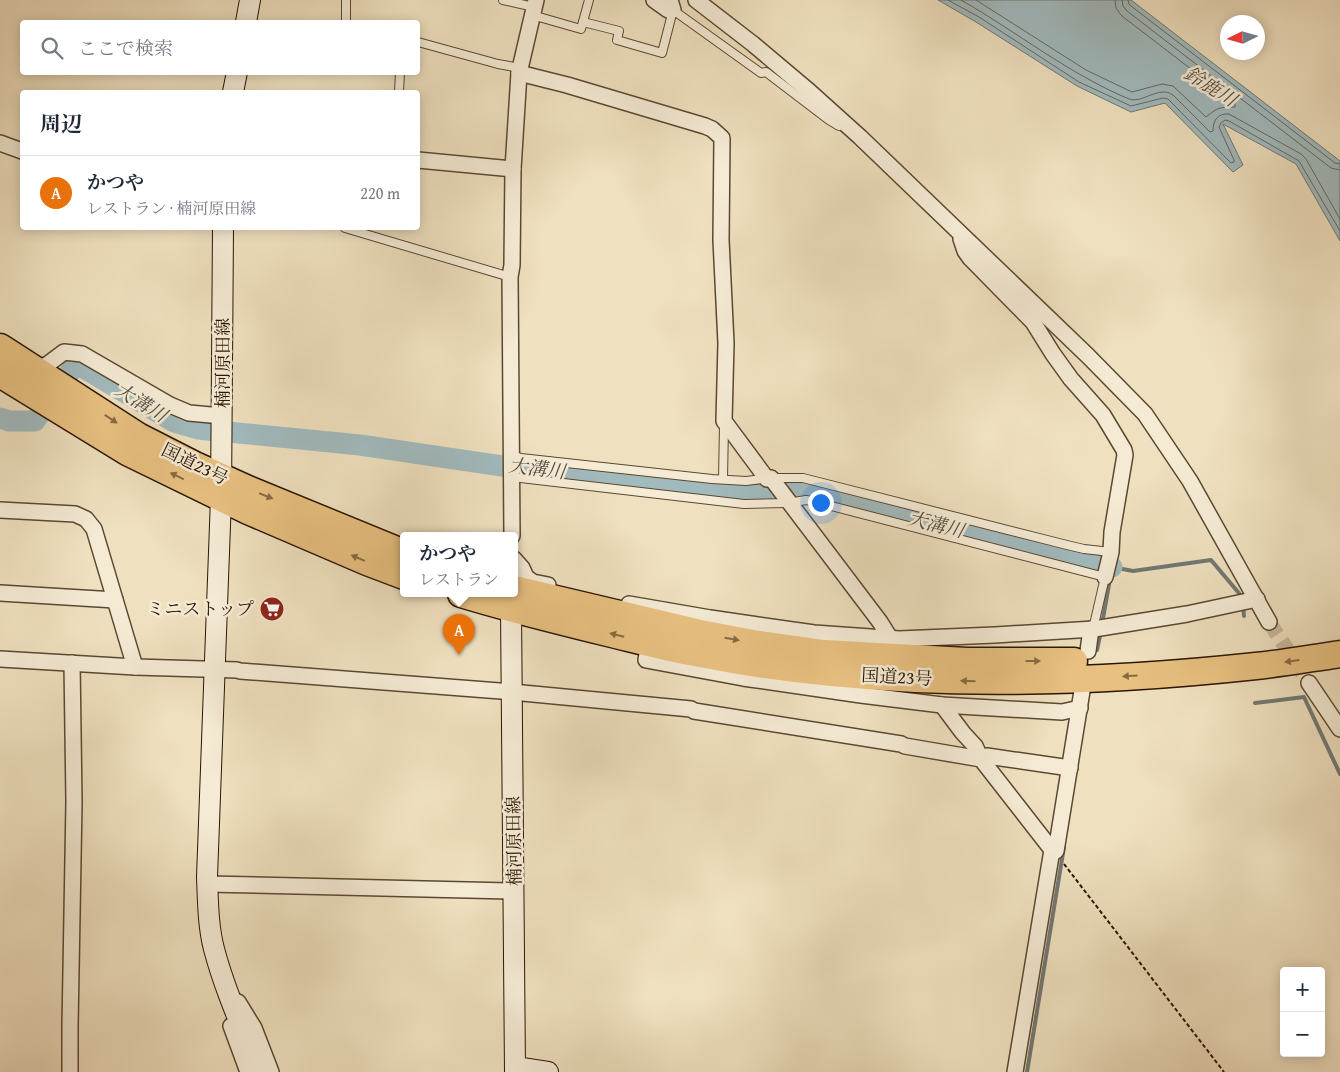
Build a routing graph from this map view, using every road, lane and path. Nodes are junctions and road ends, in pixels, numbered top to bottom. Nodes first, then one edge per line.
1 (346, 0) edge
2 (503, 0) edge
3 (589, 0) edge
4 (654, 0) edge
5 (696, 0) edge
6 (671, 5) edge
7 (534, 7) edge
8 (346, 20) edge
9 (583, 22) junction
10 (420, 43) edge
11 (519, 70) junction
12 (236, 75) edge
13 (400, 75) edge
14 (233, 90) edge
15 (399, 90) edge
16 (860, 137) junction
17 (0, 143) edge
18 (20, 150) edge
19 (420, 160) edge
20 (513, 169) junction
21 (223, 230) edge
22 (352, 230) edge
23 (957, 231) junction
24 (510, 277) junction
25 (0, 347) edge
26 (0, 374) edge
27 (52, 390) junction
28 (222, 418) junction
29 (724, 421) junction
30 (512, 457) junction
31 (512, 476) junction
32 (723, 480) junction
33 (770, 480) junction
34 (221, 487) junction
35 (787, 502) junction
36 (0, 510) edge
37 (512, 532) edge
38 (400, 551) edge
39 (1110, 553) junction
40 (518, 564) edge
41 (400, 574) edge
42 (1106, 576) junction
43 (0, 593) edge
44 (512, 597) edge
45 (116, 600) junction
46 (1254, 600) junction
47 (1269, 622) tunnel mouth
48 (1097, 628) junction
49 (1340, 636) edge
50 (649, 642) junction
51 (891, 643) junction
52 (1088, 651) dead end
53 (1340, 654) edge
54 (0, 659) edge
55 (72, 664) junction
56 (135, 668) junction
57 (215, 669) junction
58 (1309, 683) tunnel mouth
59 (1082, 691) dead end
60 (512, 692) junction
61 (942, 705) junction
62 (1080, 708) junction
63 (1340, 729) edge
64 (981, 759) junction
65 (1070, 768) junction
66 (1052, 850) junction
67 (1064, 864) dead end
68 (207, 884) junction
69 (514, 891) junction
70 (224, 980) junction
71 (515, 1070) edge
72 (70, 1072) edge
73 (248, 1072) edge
74 (260, 1072) edge
75 (271, 1072) edge
76 (548, 1072) edge
77 (1015, 1072) edge
78 (1224, 1072) edge

1 - 8 lane
2 - 7 lane
3 - 9 lane
4 - 6 street
5 - 16 street
6 - 9 lane
6 - 16 lane
7 - 9 lane
7 - 11 street
10 - 11 lane
11 - 20 street
11 - 29 street
12 - 14 main road
13 - 15 lane
16 - 23 street
17 - 18 street
19 - 20 street
20 - 24 street
21 - 28 main road, 楠河原田線
22 - 24 lane
23 - 39 street
23 - 46 street
24 - 30 street
25 - 27 highway, 国道23号
26 - 27 highway, 国道23号
27 - 28 street
27 - 34 highway, 国道23号
28 - 34 main road, 楠河原田線
29 - 32 lane
29 - 33 street
30 - 31 street
30 - 32 lane
31 - 35 lane
31 - 37 street
32 - 33 lane
33 - 35 street
33 - 39 lane
34 -> 38 highway, 国道23号
41 -> 34 highway, 国道23号
34 - 57 main road, 楠河原田線
35 - 42 lane
35 - 51 street
36 - 45 street
39 - 42 street
40 - 51 street
42 - 48 lane
43 - 45 street
44 -> 49 highway, 国道23号
50 -> 44 highway, 国道23号
44 - 60 main road, 楠河原田線
45 - 56 street
46 - 47 street
46 - 48 street
48 - 51 street
48 - 52 street
53 -> 50 highway, 国道23号
50 - 61 street
54 - 55 street
55 - 56 street
55 - 72 street
56 - 57 street
57 - 60 street
57 - 68 main road, 楠河原田線
58 - 63 street
59 - 62 street
60 - 64 street
60 - 69 main road, 楠河原田線
61 - 62 street
61 - 64 street
62 - 65 street
64 - 65 street
64 - 66 street
65 - 66 street
66 - 77 street
67 - 78 path
68 - 69 street
68 - 70 main road, 楠河原田線
69 - 71 main road, 楠河原田線
70 - 73 street
70 - 74 main road, 楠河原田線
70 - 75 street
71 - 76 main road

